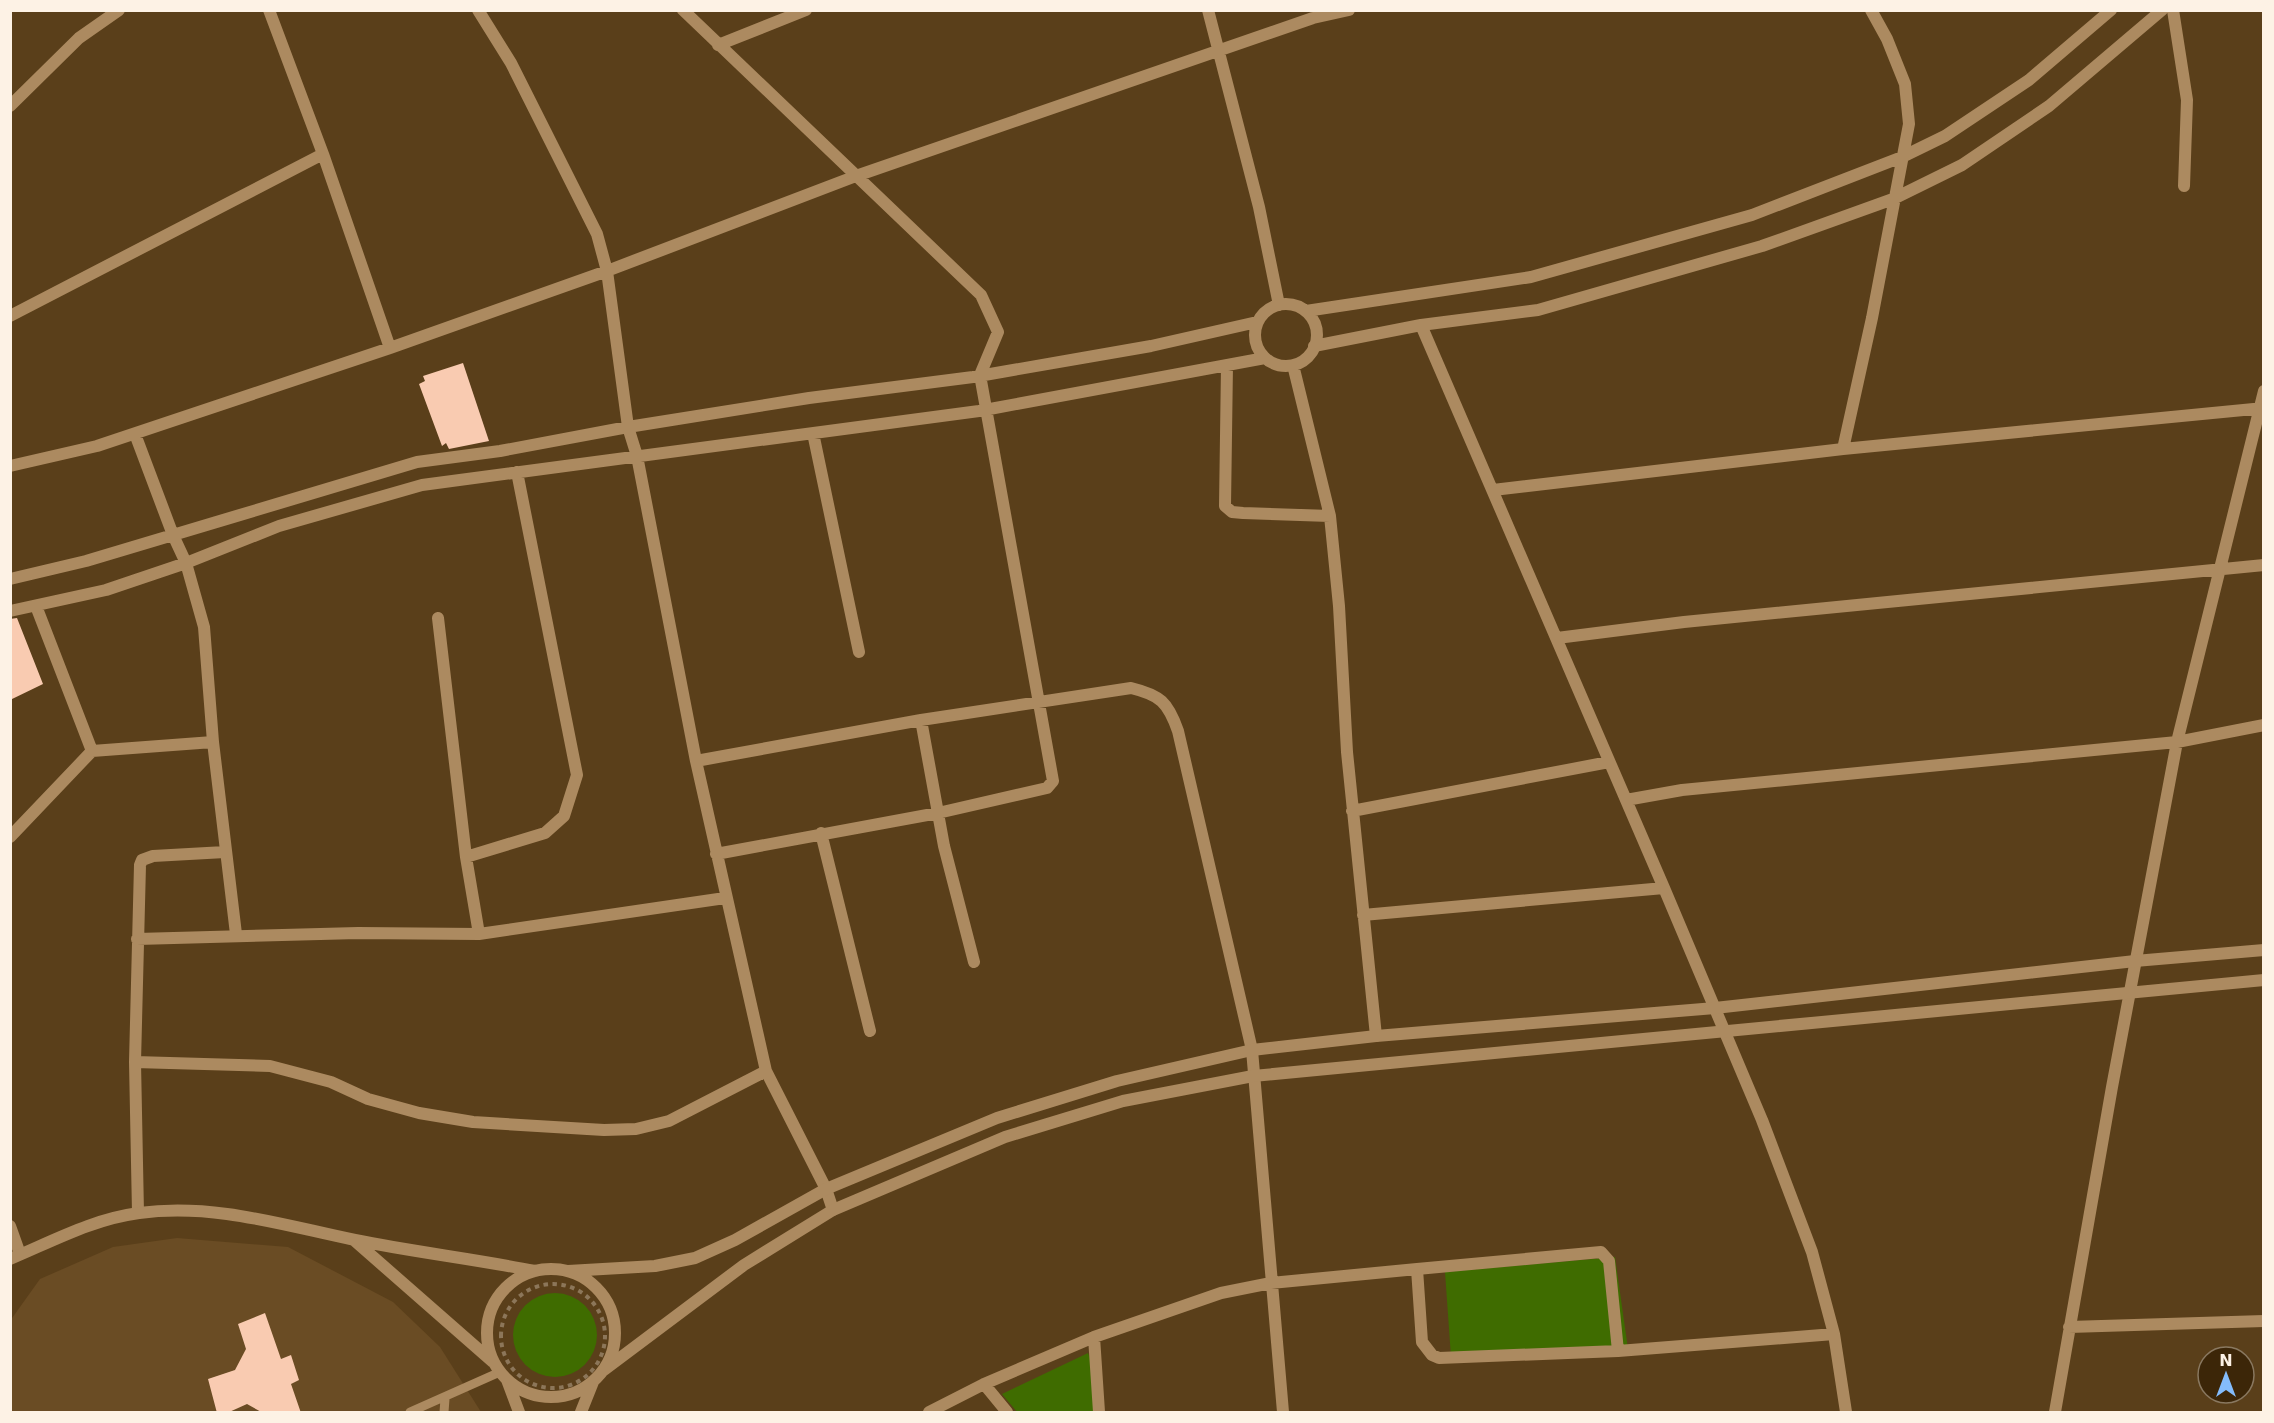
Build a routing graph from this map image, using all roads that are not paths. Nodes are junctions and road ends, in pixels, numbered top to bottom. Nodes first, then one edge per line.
1 (119, 10) edge
2 (269, 10) edge
3 (478, 10) edge
4 (683, 10) edge
5 (806, 10) edge
6 (1208, 10) edge
7 (1349, 10) edge
8 (1871, 10) edge
9 (2111, 10) edge
10 (2162, 10) edge
11 (2173, 10) edge
12 (718, 45) junction
13 (1218, 51) junction
14 (10, 106) edge
15 (323, 154) junction
16 (1902, 157) junction
17 (856, 176) junction
18 (2184, 186) dead end
19 (1893, 199) junction
20 (607, 271) junction
21 (1279, 304) junction
22 (1306, 311) junction
23 (10, 316) edge
24 (1257, 322) junction
25 (1421, 325) junction
26 (1314, 346) junction
27 (390, 348) junction
28 (1265, 358) junction
29 (1293, 364) junction
30 (1227, 365) junction
31 (980, 375) junction
32 (2264, 391) edge
33 (2261, 409) edge
34 (986, 410) junction
35 (628, 427) junction
36 (813, 433) junction
37 (135, 434) junction
38 (1843, 449) junction
39 (637, 456) junction
40 (10, 466) edge
41 (517, 472) junction
42 (1493, 490) junction
43 (1330, 516) junction
44 (173, 535) junction
45 (186, 563) junction
46 (2264, 565) edge
47 (2221, 569) junction
48 (10, 579) edge
49 (36, 606) junction
50 (10, 611) edge
51 (438, 618) dead end
52 (1557, 638) junction
53 (859, 652) dead end
54 (1038, 702) junction
55 (921, 720) junction
56 (2264, 725) edge
57 (213, 742) junction
58 (2178, 742) junction
59 (92, 751) junction
60 (696, 760) junction
61 (1609, 762) junction
62 (1626, 800) junction
63 (1352, 811) junction
64 (938, 813) junction
65 (821, 833) junction
66 (10, 837) edge
67 (225, 852) junction
68 (716, 854) junction
69 (466, 857) junction
70 (1664, 888) junction
71 (725, 898) junction
72 (1363, 915) junction
73 (236, 934) junction
74 (479, 934) junction
75 (137, 939) junction
76 (2264, 950) edge
77 (2135, 961) junction
78 (974, 962) dead end
79 (2264, 980) edge
80 (2130, 992) junction
81 (1715, 1008) junction
82 (870, 1031) dead end
83 (1726, 1032) junction
84 (1376, 1036) junction
85 (1252, 1050) junction
86 (135, 1062) junction
87 (766, 1071) junction
88 (1253, 1076) junction
89 (826, 1189) junction
90 (833, 1210) junction
91 (138, 1213) junction
92 (10, 1226) edge
93 (354, 1240) junction
94 (13, 1258) edge
95 (1417, 1269) junction
96 (535, 1271) junction
97 (568, 1271) junction
98 (1271, 1282) junction
99 (2264, 1321) edge
100 (2069, 1328) junction
101 (1834, 1335) junction
102 (1094, 1337) junction
103 (1618, 1351) junction
104 (604, 1370) junction
105 (500, 1372) junction
106 (593, 1382) junction
107 (984, 1384) junction
108 (445, 1399) junction
109 (410, 1413) edge
110 (444, 1413) edge
111 (519, 1413) edge
112 (581, 1413) edge
113 (929, 1413) edge
114 (1007, 1413) edge
115 (1099, 1413) edge
116 (1283, 1413) edge
117 (1846, 1413) edge
118 (2055, 1413) edge

1 - 14 street
2 - 15 street
3 - 20 street
4 - 12 street
5 - 12 street
6 - 13 street
7 - 13 street
8 - 16 street
9 - 16 street
10 - 19 street
11 - 18 street
12 - 17 street
13 - 17 street
13 - 21 street
15 - 23 street
15 - 27 street
16 - 19 street
16 - 22 street
17 - 20 street
17 - 31 street
19 - 25 street
19 - 38 street
20 - 27 street
20 - 35 street
21 - 22 street
21 - 24 street
22 - 26 street
24 - 28 street
24 - 31 street
25 - 26 street
25 - 42 street
26 - 29 street
27 - 37 street
28 - 29 street
28 - 30 street
29 - 43 street
30 - 34 street
30 - 43 street
31 - 34 street
31 - 35 street
32 - 33 street
33 - 38 street
33 - 47 street
34 - 36 street
34 - 54 street
35 - 39 street
35 - 44 street
36 - 39 street
36 - 53 street
37 - 40 street
37 - 44 street
38 - 42 street
39 - 41 street
39 - 60 street
41 - 45 street
41 - 69 street
42 - 52 street
43 - 63 street
44 - 45 street
44 - 48 street
45 - 49 street
45 - 57 street
46 - 47 street
47 - 52 street
47 - 58 street
49 - 50 street
49 - 59 street
51 - 69 street
52 - 61 street
54 - 55 street
54 - 64 street
54 - 85 street
55 - 60 street
55 - 64 street
56 - 58 street
57 - 59 street
57 - 67 street
58 - 62 street
58 - 77 street
59 - 66 street
60 - 68 street
61 - 62 street
61 - 63 street
62 - 70 street
63 - 72 street
64 - 65 street
64 - 78 street
65 - 68 street
65 - 82 street
67 - 73 street
67 - 75 street
68 - 71 street
69 - 74 street
70 - 72 street
70 - 81 street
71 - 74 street
71 - 87 street
72 - 84 street
73 - 74 street
73 - 75 street
75 - 86 street
76 - 77 street
77 - 80 street
77 - 81 street
79 - 80 street
80 - 83 street
80 - 100 street
81 - 83 street
81 - 84 street
83 - 88 street
83 - 101 street
84 - 85 street
85 - 88 street
85 - 89 street
86 - 87 street
86 - 91 street
87 - 89 street
88 - 90 street
88 - 98 street
89 - 90 street
89 - 97 street
90 - 104 street
91 - 93 street
91 - 94 street
92 - 94 street
93 - 96 street
93 - 105 street
95 - 98 street
95 - 103 street
95 - 103 street
96 - 97 street
96 - 105 street
97 - 104 street
98 - 102 street
98 - 116 street
99 - 100 street
100 - 118 street
101 - 103 street
101 - 117 street
102 - 107 street
102 - 115 street
104 - 106 street
105 - 106 street
105 - 108 lane
105 - 111 street
106 - 112 street
107 - 113 street
107 - 114 street
108 - 109 lane
108 - 110 lane

